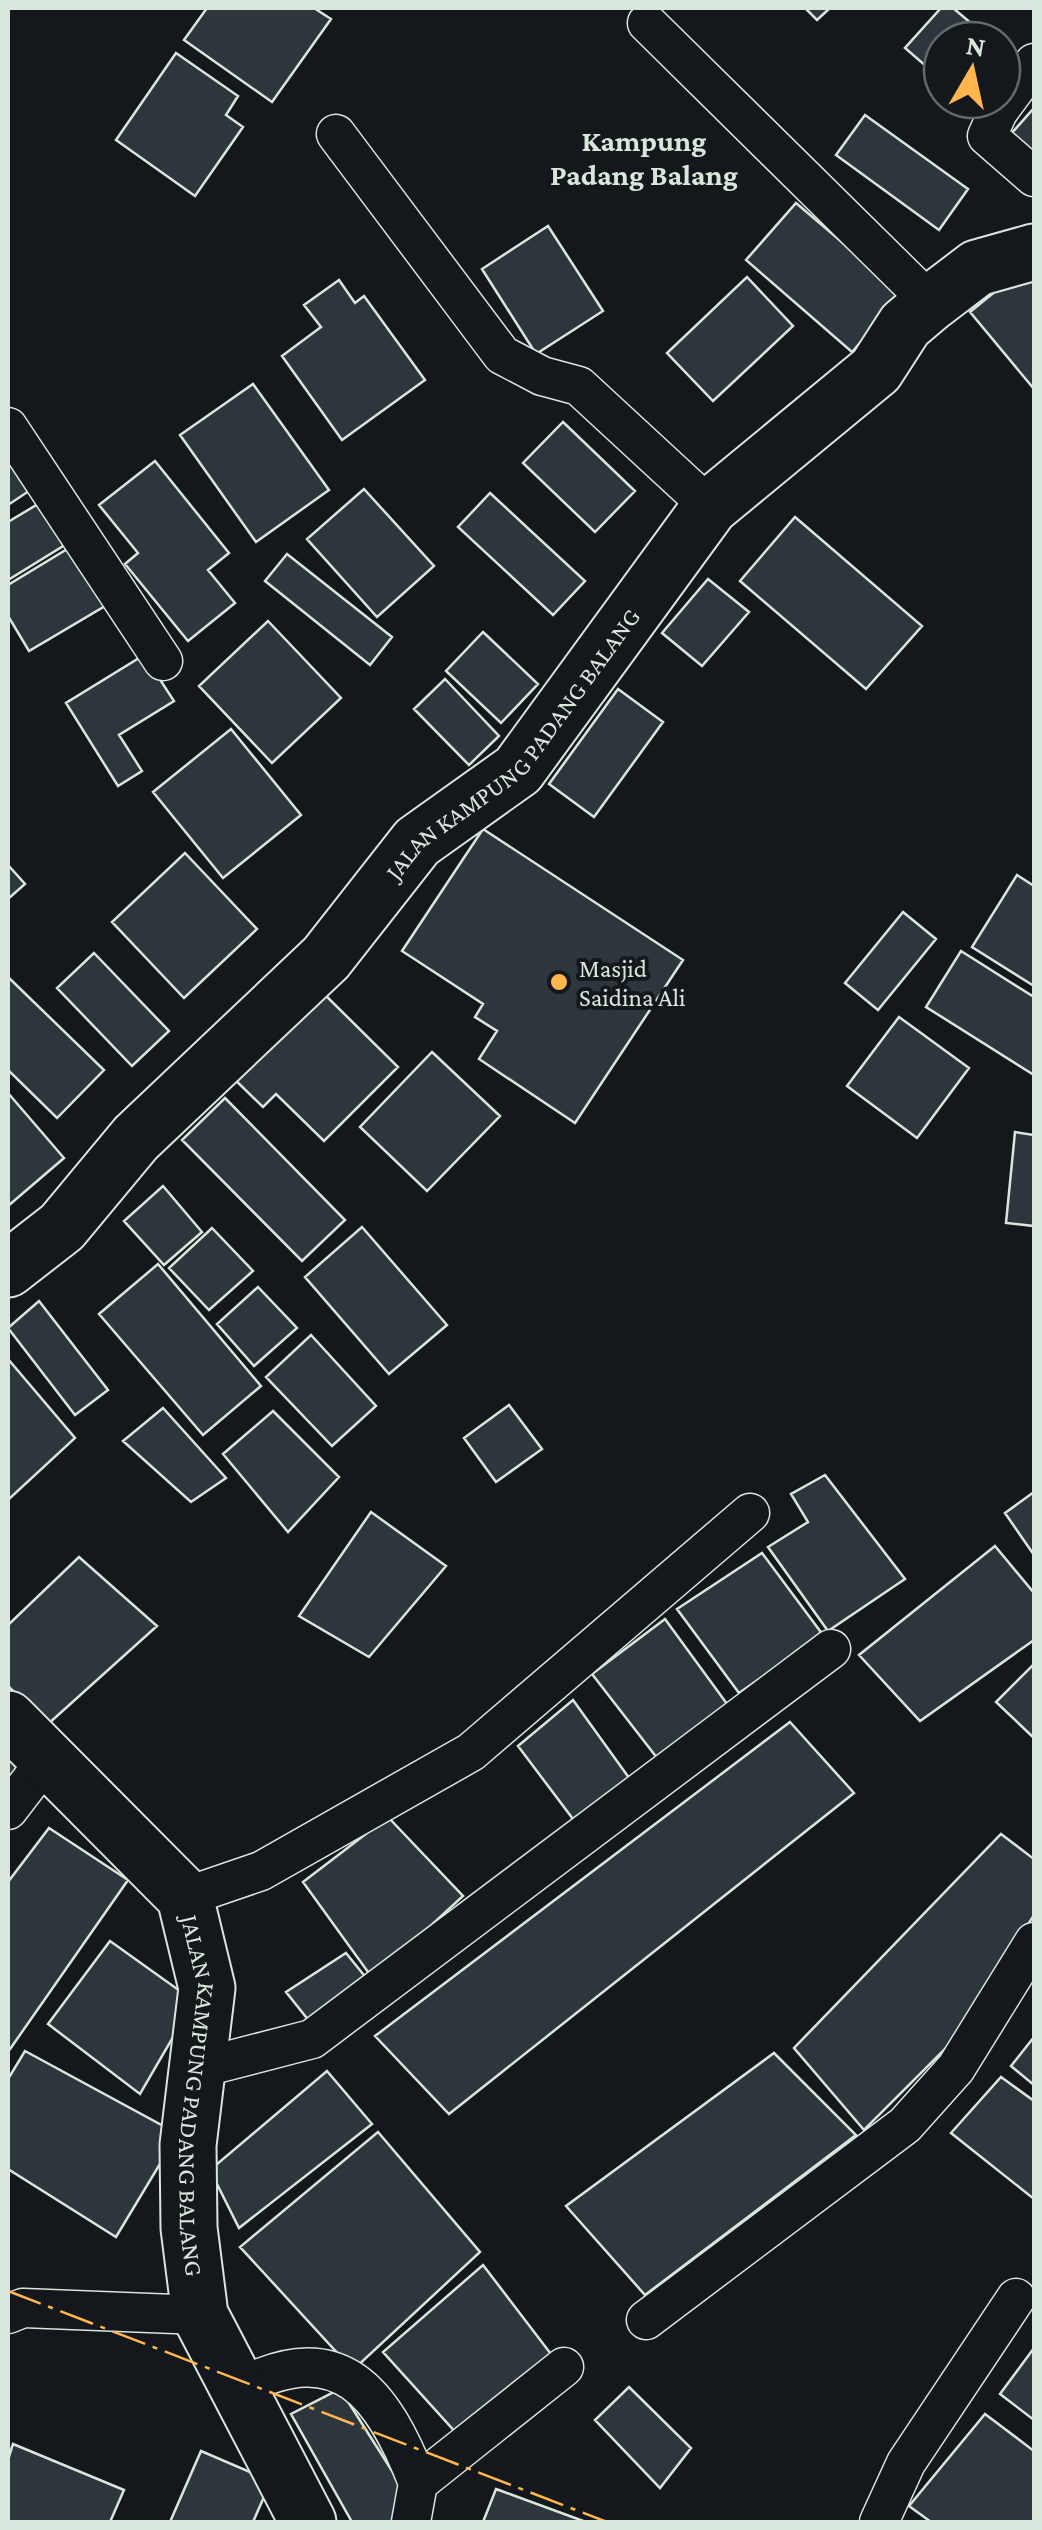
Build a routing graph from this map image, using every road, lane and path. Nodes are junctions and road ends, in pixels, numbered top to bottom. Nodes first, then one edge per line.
1 (647, 23) dead end
2 (1034, 62) edge
3 (336, 134) dead end
4 (1034, 177) edge
5 (1034, 252) edge
6 (931, 303) junction
7 (8, 427) edge
8 (710, 507) junction
9 (163, 661) dead end
10 (8, 1270) edge
11 (750, 1512) dead end
12 (831, 1649) dead end
13 (8, 1719) edge
14 (48, 1758) junction
15 (8, 1810) edge
16 (185, 1897) junction
17 (1034, 1942) edge
18 (200, 2068) junction
19 (1016, 2298) dead end
20 (8, 2314) edge
21 (200, 2316) junction
22 (646, 2320) dead end
23 (564, 2366) dead end
24 (241, 2387) junction
25 (418, 2483) junction
26 (308, 2522) edge
27 (411, 2522) edge
28 (879, 2522) edge

1 - 6 street
2 - 4 street
3 - 8 street
5 - 6 street, JALAN KAMPUNG PADANG BALANG
6 - 8 street, JALAN KAMPUNG PADANG BALANG
7 - 9 street
8 - 10 street, JALAN KAMPUNG PADANG BALANG
11 - 16 street
12 - 18 street
13 - 14 street, JALAN KAMPUNG PADANG BALANG
14 - 15 street
14 - 16 street, JALAN KAMPUNG PADANG BALANG
16 - 18 street, JALAN KAMPUNG PADANG BALANG
17 - 22 street
18 - 21 street, JALAN KAMPUNG PADANG BALANG
19 - 28 street
20 - 21 street
21 - 24 street, JALAN KAMPUNG PADANG BALANG
23 - 25 street
24 - 25 street
24 - 26 street, JALAN KAMPUNG PADANG BALANG
25 - 27 street

